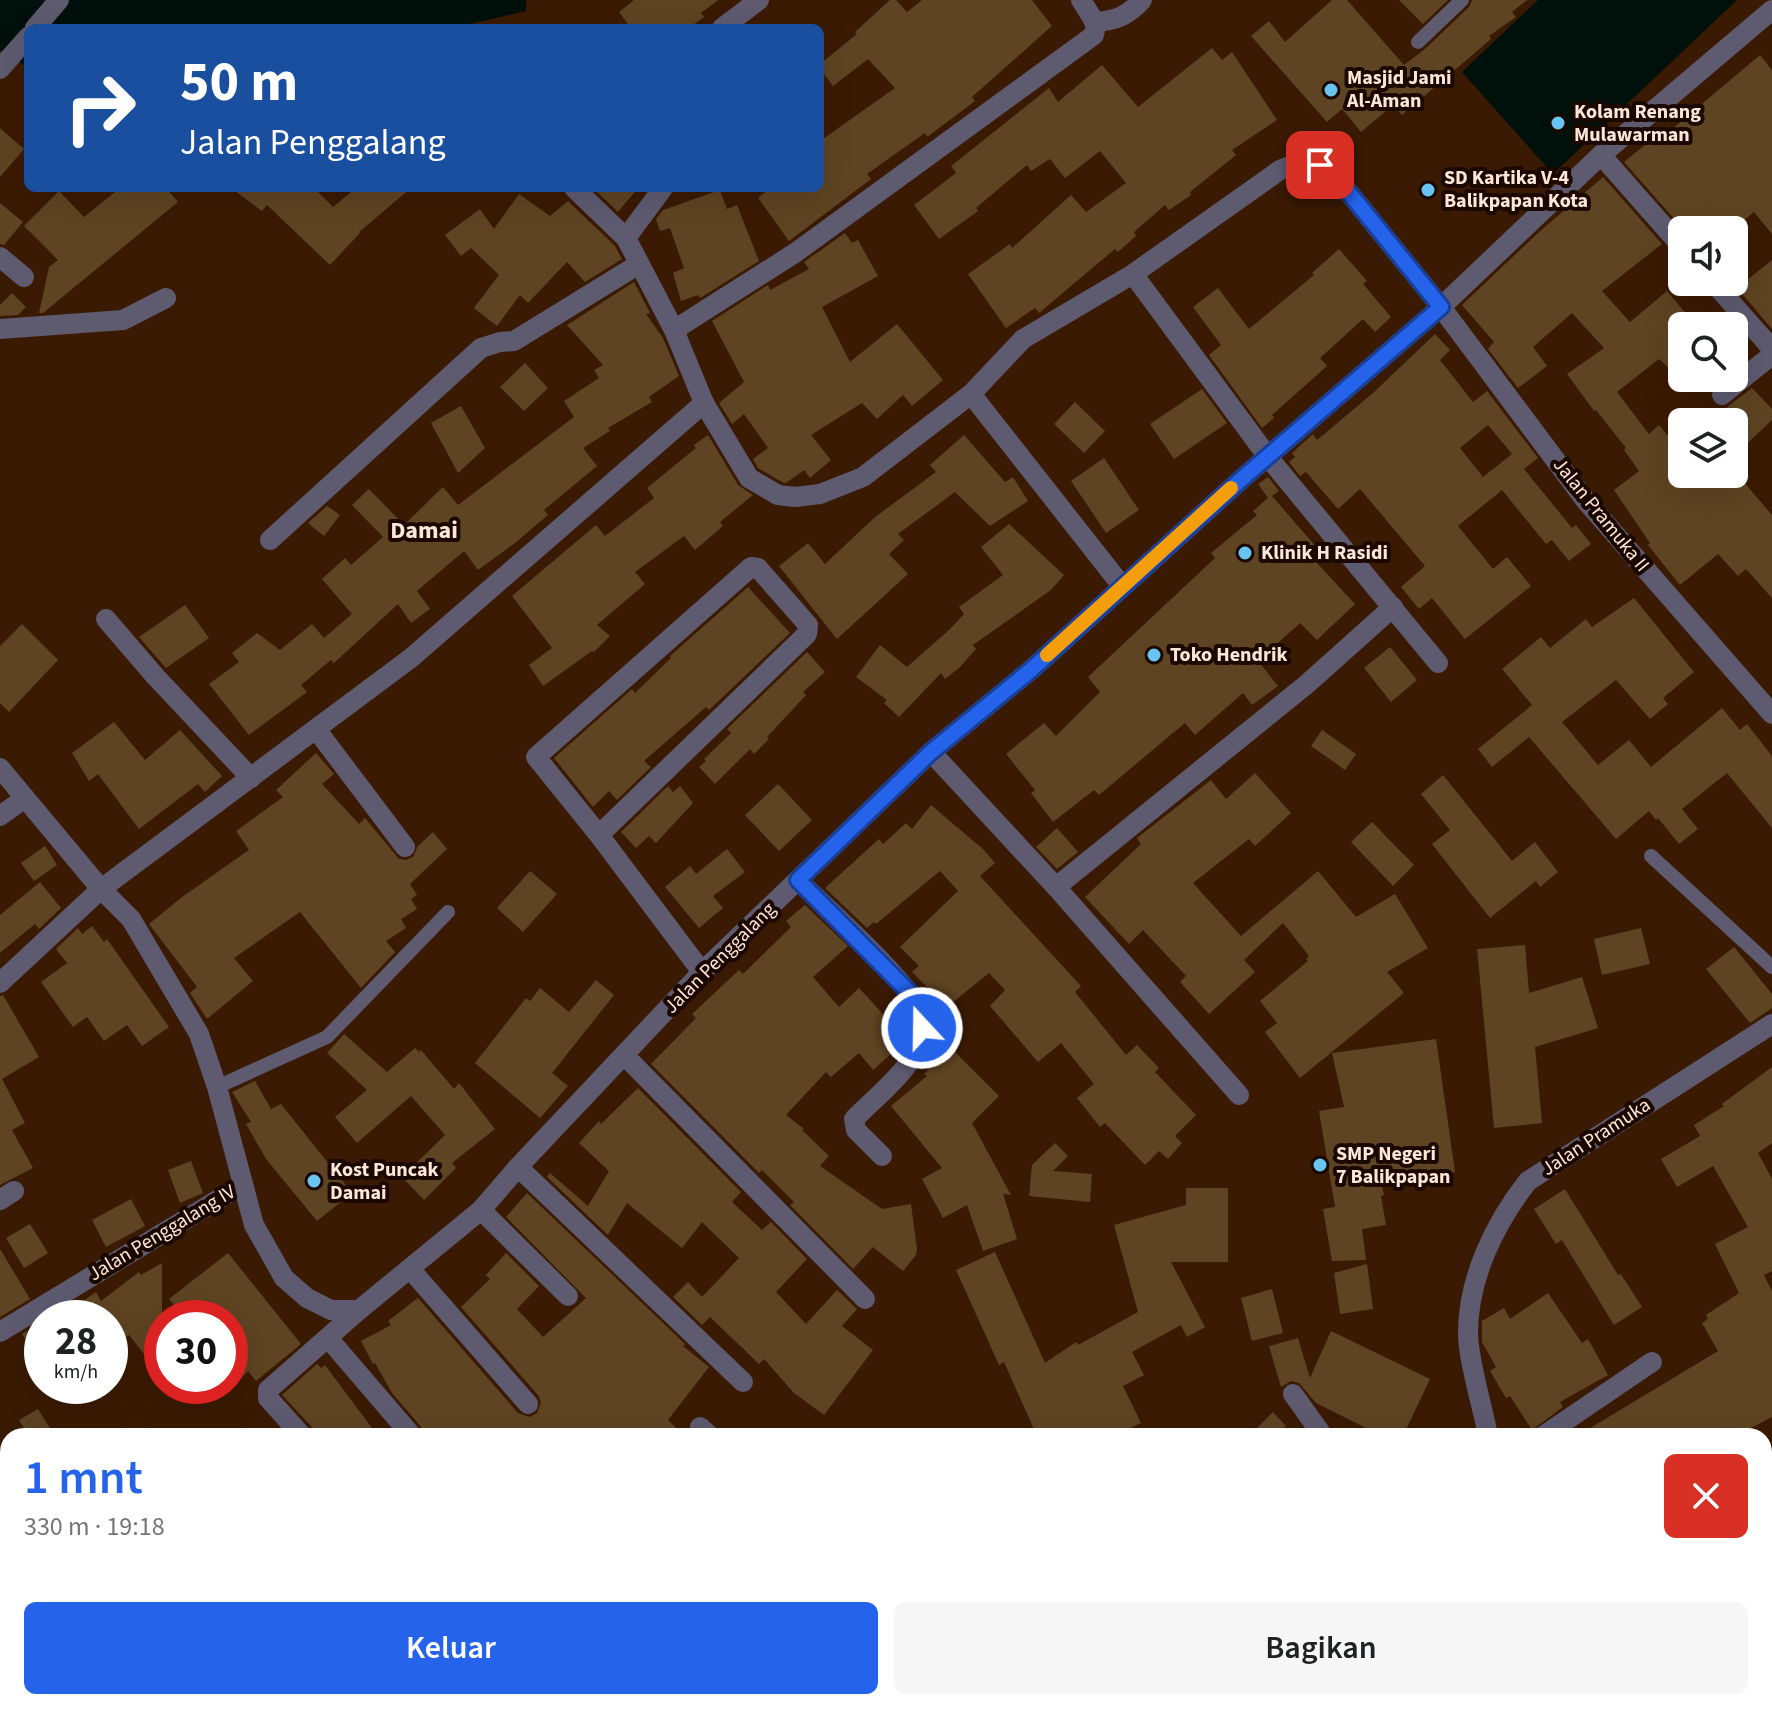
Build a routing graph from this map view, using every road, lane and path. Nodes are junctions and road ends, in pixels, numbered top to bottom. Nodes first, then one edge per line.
1 (59, 0) edge
2 (759, 0) edge
3 (1081, 0) edge
4 (1142, 0) edge
5 (1462, 0) edge
6 (1772, 10) edge
7 (1094, 22) junction
8 (38, 24) edge
9 (727, 24) edge
10 (24, 42) edge
11 (1418, 42) dead end
12 (0, 69) edge
13 (1601, 155) junction
14 (578, 192) edge
15 (660, 192) edge
16 (1668, 231) edge
17 (626, 238) junction
18 (0, 257) edge
19 (639, 264) junction
20 (1133, 274) junction
21 (24, 277) dead end
22 (1725, 296) edge
23 (166, 298) dead end
24 (1441, 307) junction
25 (0, 329) edge
26 (674, 330) junction
27 (1772, 352) edge
28 (971, 394) junction
29 (1722, 395) dead end
30 (704, 403) junction
31 (1268, 457) junction
32 (270, 540) dead end
33 (1122, 586) junction
34 (1393, 607) junction
35 (106, 619) dead end
36 (1438, 663) dead end
37 (1772, 714) edge
38 (316, 729) junction
39 (931, 752) junction
40 (0, 768) edge
41 (251, 778) junction
42 (25, 798) junction
43 (0, 816) edge
44 (599, 835) junction
45 (405, 847) dead end
46 (1651, 856) dead end
47 (798, 880) junction
48 (1056, 887) junction
49 (101, 889) junction
50 (448, 912) dead end
51 (1772, 967) edge
52 (702, 972) junction
53 (0, 983) edge
54 (1772, 1024) edge
55 (625, 1056) junction
56 (217, 1087) junction
57 (1239, 1095) dead end
58 (882, 1156) dead end
59 (518, 1167) junction
60 (242, 1185) junction
61 (481, 1210) junction
62 (411, 1270) junction
63 (568, 1296) dead end
64 (865, 1299) dead end
65 (359, 1310) junction
66 (0, 1332) edge
67 (328, 1338) junction
68 (1652, 1362) dead end
69 (743, 1382) dead end
70 (1293, 1394) dead end
71 (528, 1404) dead end
72 (295, 1428) edge
73 (405, 1428) edge
74 (1317, 1428) edge
75 (1486, 1428) edge
76 (1555, 1428) edge

1 - 8 street
2 - 9 street
3 - 7 street
4 - 7 street
5 - 11 lane
6 - 13 street, Jalan Penggalang
7 - 26 street
10 - 12 street
13 - 16 street
13 - 24 street, Jalan Penggalang
14 - 17 street
15 - 17 street
17 - 19 street
18 - 21 street
19 - 26 street
19 - 32 street
20 - 24 street, Jalan Pramuka II
20 - 28 street
20 - 31 street
22 - 27 street
23 - 25 street
24 - 31 street, Jalan Penggalang
24 - 37 street, Jalan Pramuka II
26 - 30 street
27 - 29 street
28 - 30 street
28 - 33 street
30 - 38 street
31 - 33 street, Jalan Penggalang
31 - 34 street
33 - 39 street, Jalan Penggalang
34 - 36 street
34 - 48 street
35 - 41 street
38 - 41 street
38 - 45 street
39 - 47 street, Jalan Penggalang
39 - 48 street
40 - 42 street
41 - 49 street
42 - 43 street
42 - 49 street
44 - 44 street
44 - 52 street
46 - 51 lane
47 - 52 street, Jalan Penggalang
47 - 58 street
48 - 57 street
49 - 53 street
49 - 56 street
50 - 56 lane
52 - 55 street, Jalan Penggalang
54 - 75 street, Jalan Pramuka
55 - 59 street, Jalan Penggalang
55 - 64 street
56 - 60 street
59 - 61 street, Jalan Penggalang
59 - 69 street
60 - 65 street
60 - 66 street, Jalan Penggalang IV
61 - 62 street, Jalan Penggalang
61 - 63 street
62 - 65 street, Jalan Penggalang
62 - 71 street
65 - 67 street, Jalan Penggalang
67 - 72 street, Jalan Penggalang
67 - 73 street
68 - 76 street
70 - 74 street

